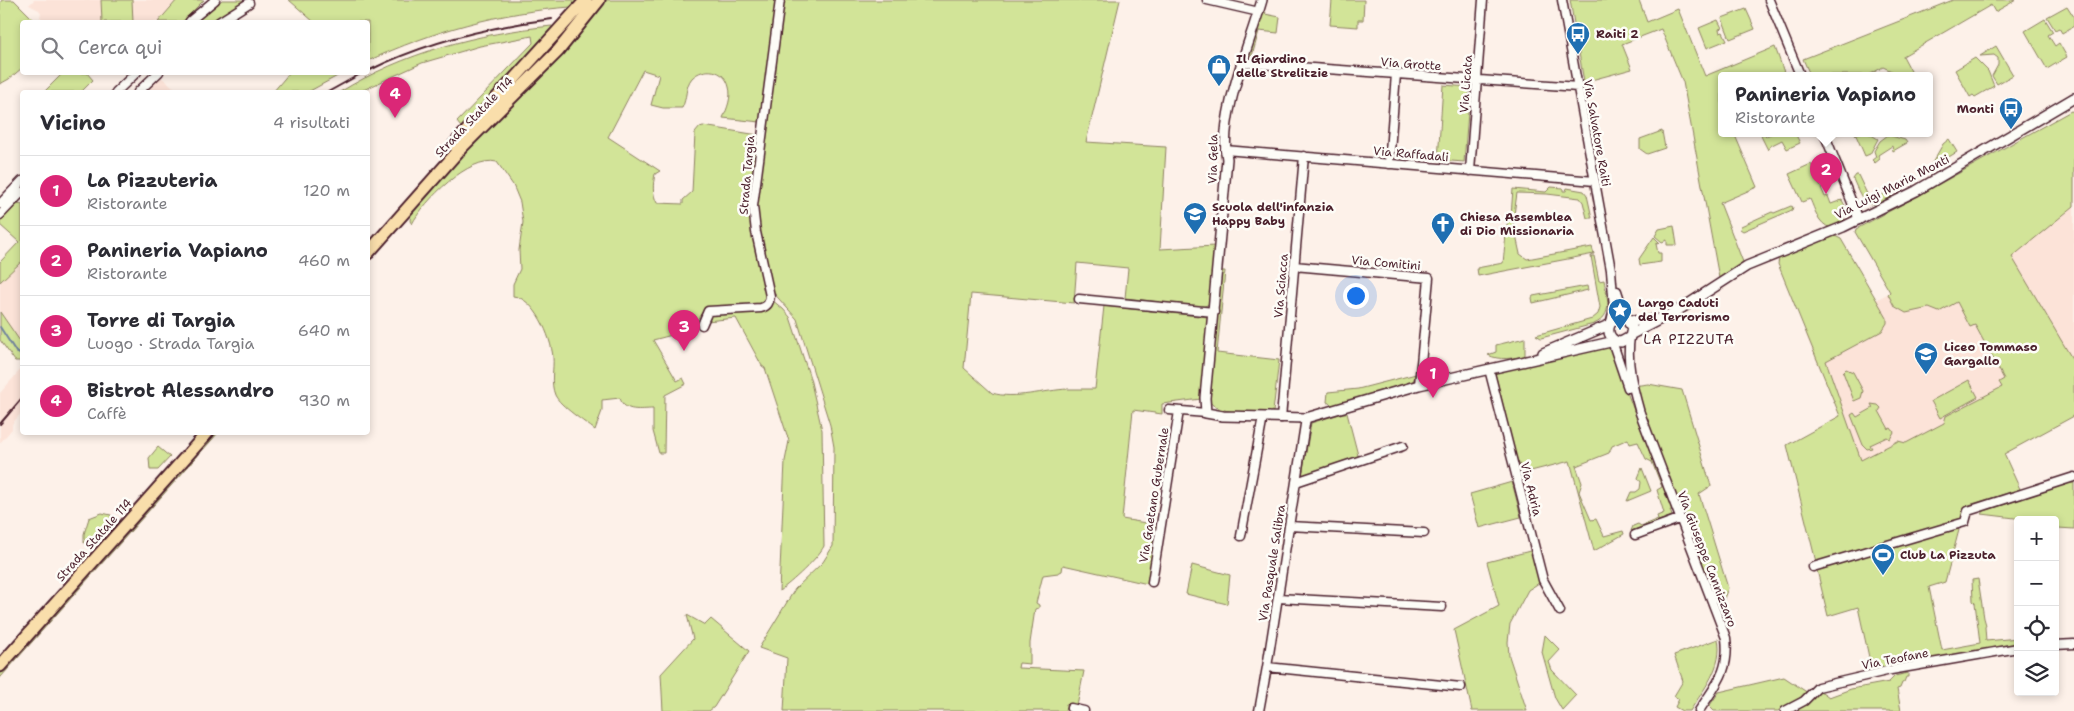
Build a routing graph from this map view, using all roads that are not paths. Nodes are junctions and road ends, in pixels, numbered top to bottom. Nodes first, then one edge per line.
1 (210, 0) edge
2 (215, 0) edge
3 (586, 0) edge
4 (599, 0) edge
5 (780, 0) edge
6 (1207, 0) edge
7 (1262, 0) edge
8 (1484, 0) edge
9 (1562, 0) edge
10 (1769, 0) edge
11 (250, 3) dead end
12 (1259, 12) junction
13 (191, 20) edge
14 (191, 20) edge
15 (222, 20) edge
16 (1243, 63) junction
17 (1799, 72) edge
18 (1396, 74) junction
19 (134, 75) edge
20 (156, 75) edge
21 (1477, 80) junction
22 (1578, 88) junction
23 (118, 90) edge
24 (140, 90) edge
25 (2074, 98) edge
26 (1826, 137) edge
27 (1225, 150) junction
28 (1304, 156) junction
29 (1389, 164) junction
30 (1470, 171) junction
31 (1595, 181) junction
32 (20, 186) edge
33 (20, 193) edge
34 (10, 200) junction
35 (0, 204) edge
36 (0, 215) edge
37 (1859, 220) junction
38 (370, 242) edge
39 (370, 251) edge
40 (1294, 266) junction
41 (1611, 270) junction
42 (1079, 299) dead end
43 (1214, 312) junction
44 (1665, 317) junction
45 (1627, 319) junction
46 (702, 324) dead end
47 (1610, 324) junction
48 (1631, 336) junction
49 (1613, 340) junction
50 (1526, 360) junction
51 (1489, 368) junction
52 (1419, 385) junction
53 (1169, 410) dead end
54 (1179, 411) junction
55 (1206, 413) junction
56 (1640, 413) junction
57 (1263, 417) junction
58 (1281, 418) junction
59 (1306, 418) junction
60 (197, 435) edge
61 (205, 435) edge
62 (1404, 446) dead end
63 (2074, 477) edge
64 (1296, 482) junction
65 (1679, 519) junction
66 (1289, 526) junction
67 (1424, 533) dead end
68 (1635, 535) dead end
69 (1241, 536) dead end
70 (1813, 567) dead end
71 (1152, 582) dead end
72 (1278, 598) junction
73 (1442, 607) dead end
74 (1560, 611) dead end
75 (2074, 644) edge
76 (2059, 645) edge
77 (2014, 649) edge
78 (0, 658) edge
79 (0, 666) edge
80 (1267, 667) junction
81 (1461, 686) dead end
82 (1071, 708) dead end
83 (1084, 711) edge
84 (1258, 711) edge
85 (1699, 711) edge
86 (1785, 711) edge

1 - 13 street
2 - 14 street
3 - 38 main road, Strada Statale 114
4 - 39 main road, Strada Statale 114
5 - 46 street, Strada Targia
6 - 12 street
7 - 12 street, Via Gela
8 - 21 street, Via Licata
9 - 22 street, Via Salvatore Raiti
10 - 17 street
11 - 15 street
12 - 16 street, Via Gela
16 - 18 street, Via Grotte
16 - 27 street, Via Gela
18 - 21 street, Via Grotte
18 - 29 street
19 - 23 street
20 - 24 street
21 - 22 street, Via Grotte
21 - 30 street, Via Licata
22 - 31 street, Via Salvatore Raiti
25 - 37 street, Via Luigi Maria Monti
26 - 37 street
27 - 28 street, Via Raffadali
27 - 43 street, Via Gela
28 - 29 street, Via Raffadali
28 - 40 street, Via Sciacca
29 - 30 street, Via Raffadali
30 - 31 street, Via Raffadali
31 - 41 street, Via Salvatore Raiti
32 - 34 street
33 - 34 street
34 - 35 street
34 - 36 street
37 - 44 street, Via Luigi Maria Monti
40 - 52 street, Via Comitini
40 - 58 street, Via Sciacca
41 - 45 street
41 - 47 street
42 - 43 street
43 - 55 street, Via Gela
44 - 45 street
44 - 48 street, Via Luigi Maria Monti
45 - 47 street
45 - 48 street
47 - 49 street
47 - 50 street
48 - 49 street
48 - 56 street
49 - 50 street
49 - 56 street
50 - 51 street
51 - 52 street
51 - 74 street, Via Adria
52 - 59 street
53 - 54 street
54 - 55 street
54 - 71 street, Via Gaetano Gubernale
55 - 57 street
56 - 65 street, Via Giuseppe Cannizzaro
57 - 58 street
57 - 69 street
58 - 59 street
59 - 64 street, Via Pasquale Salibra
60 - 78 main road, Strada Statale 114
61 - 79 main road, Strada Statale 114
62 - 64 street
63 - 70 street
64 - 66 street, Via Pasquale Salibra
65 - 68 street
65 - 85 street, Via Giuseppe Cannizzaro
66 - 67 street
66 - 72 street, Via Pasquale Salibra
72 - 73 street
72 - 80 street, Via Pasquale Salibra
75 - 76 street
77 - 86 street, Via Teofane
80 - 81 street
80 - 84 street, Via Pasquale Salibra
82 - 83 street

